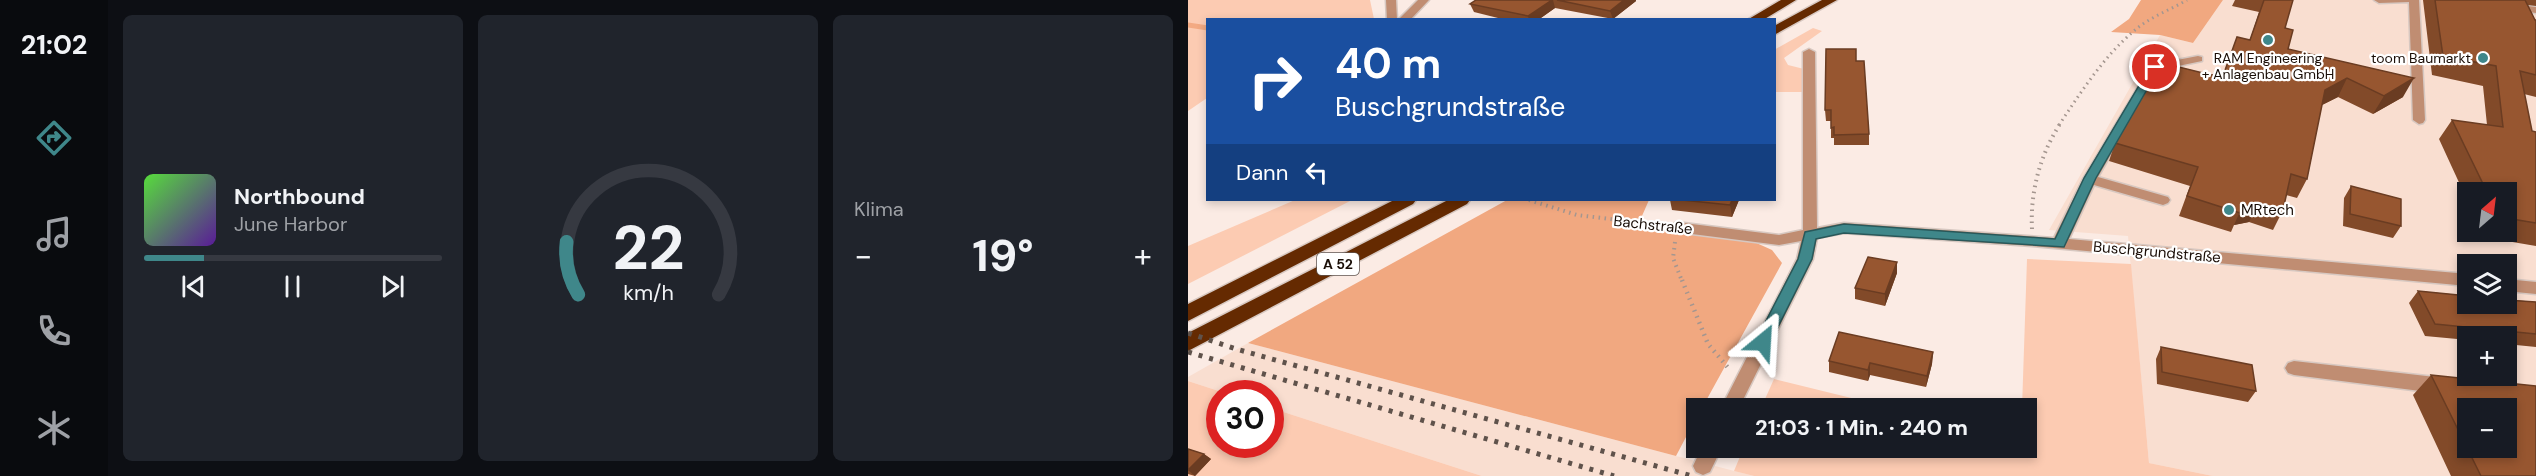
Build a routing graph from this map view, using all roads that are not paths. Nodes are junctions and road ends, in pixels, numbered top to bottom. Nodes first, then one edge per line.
1 (1390, 0) edge
2 (1424, 0) edge
3 (1790, 0) edge
4 (1831, 0) edge
5 (2379, 0) edge
6 (2406, 0) edge
7 (2414, 0) edge
8 (2501, 5) edge
9 (2536, 10) edge
10 (1392, 18) edge
11 (1405, 18) edge
12 (1756, 18) edge
13 (1776, 30) edge
14 (1809, 52) dead end
15 (2198, 59) dead end
16 (2419, 120) dead end
17 (2090, 178) junction
18 (2163, 200) dead end
19 (1405, 201) edge
20 (1459, 201) edge
21 (1676, 227) road end
22 (1810, 235) junction
23 (1779, 240) joint
24 (2060, 244) junction
25 (2457, 279) edge
26 (2517, 286) edge
27 (2536, 288) edge
28 (1188, 312) edge
29 (1188, 344) edge
30 (2294, 368) dead end
31 (2467, 389) edge
32 (1735, 398) edge
33 (1707, 458) edge
34 (1703, 466) dead end

1 - 10 street
2 - 11 street
3 - 12 highway
4 - 13 highway
5 - 6 street
7 - 16 street
8 - 9 street
14 - 22 street
15 - 17 street
17 - 18 street
17 - 24 street
19 - 28 highway, A 52
20 - 29 highway, A 52
21 - 23 street, Bachstraße
22 - 23 street, Buschgrundstraße
22 - 24 street, Buschgrundstraße
22 - 32 street
24 - 25 street, Buschgrundstraße
26 - 27 street
30 - 31 street
33 - 34 street

